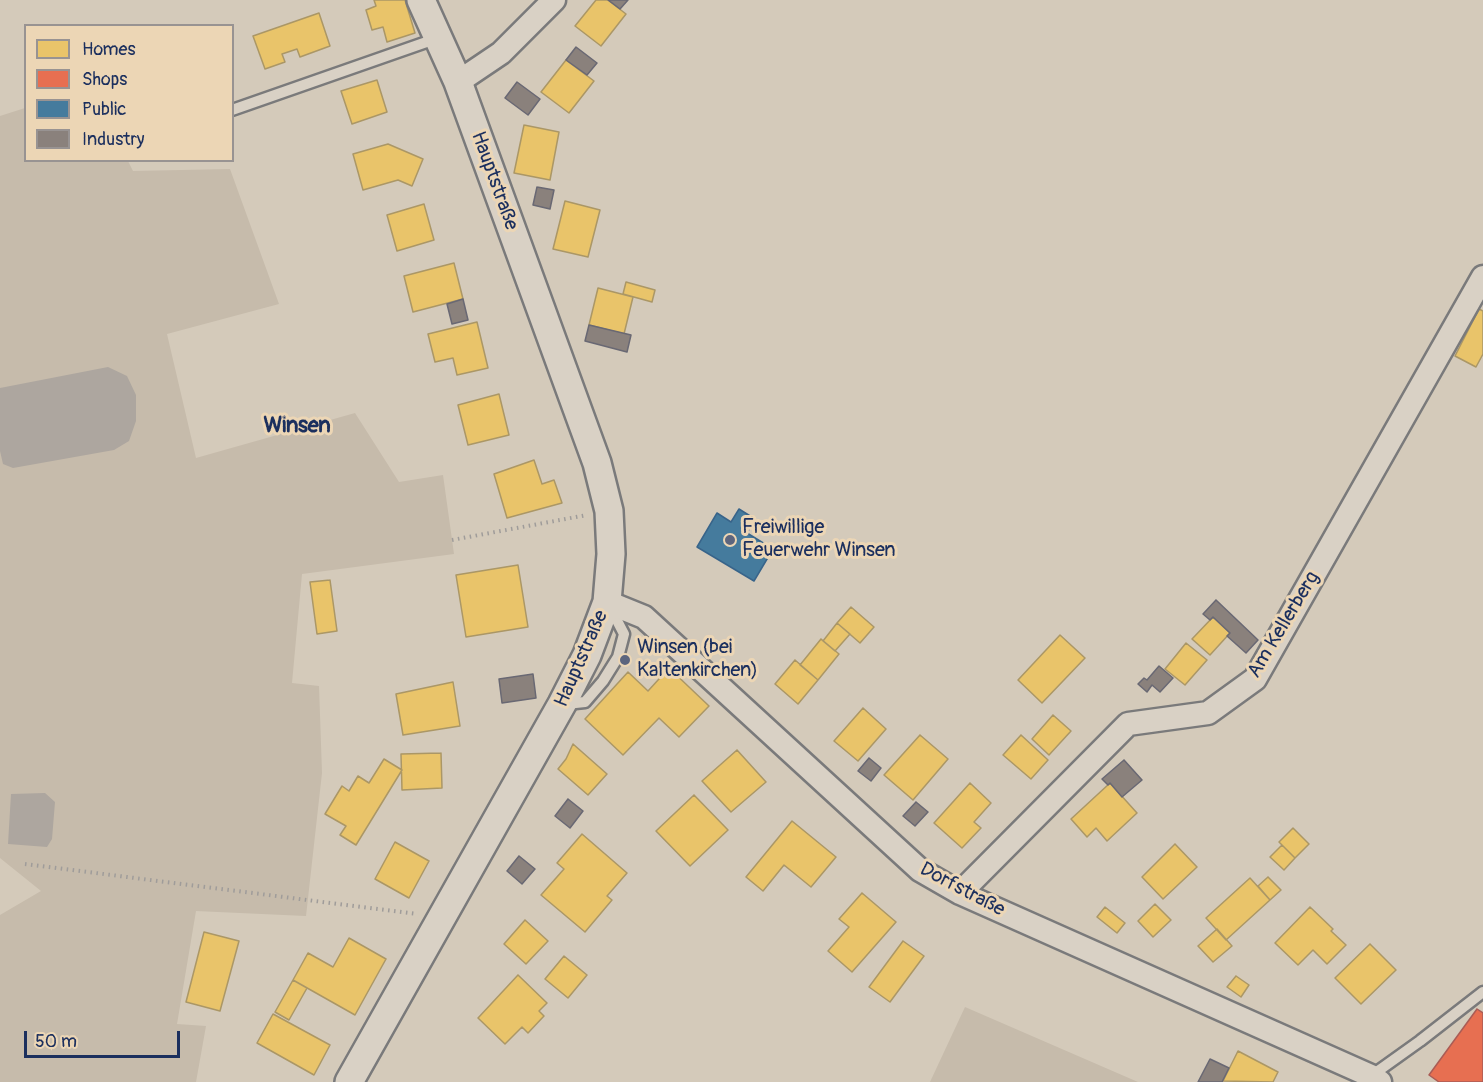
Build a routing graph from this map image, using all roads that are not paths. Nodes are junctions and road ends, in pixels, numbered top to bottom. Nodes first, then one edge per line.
1 (422, 0) edge
2 (554, 0) edge
3 (438, 38) junction
4 (458, 82) junction
5 (234, 109) edge
6 (1483, 277) edge
7 (607, 602) junction
8 (960, 893) junction
9 (1483, 992) edge
10 (1375, 1079) edge
11 (349, 1082) edge

1 - 3 street, Hauptstraße
2 - 4 street
3 - 4 street, Hauptstraße
3 - 5 lane
4 - 7 street, Hauptstraße
6 - 8 street, Am Kellerberg
7 - 8 street, Dorfstraße
7 - 11 street, Hauptstraße
8 - 10 street, Dorfstraße
9 - 10 lane

